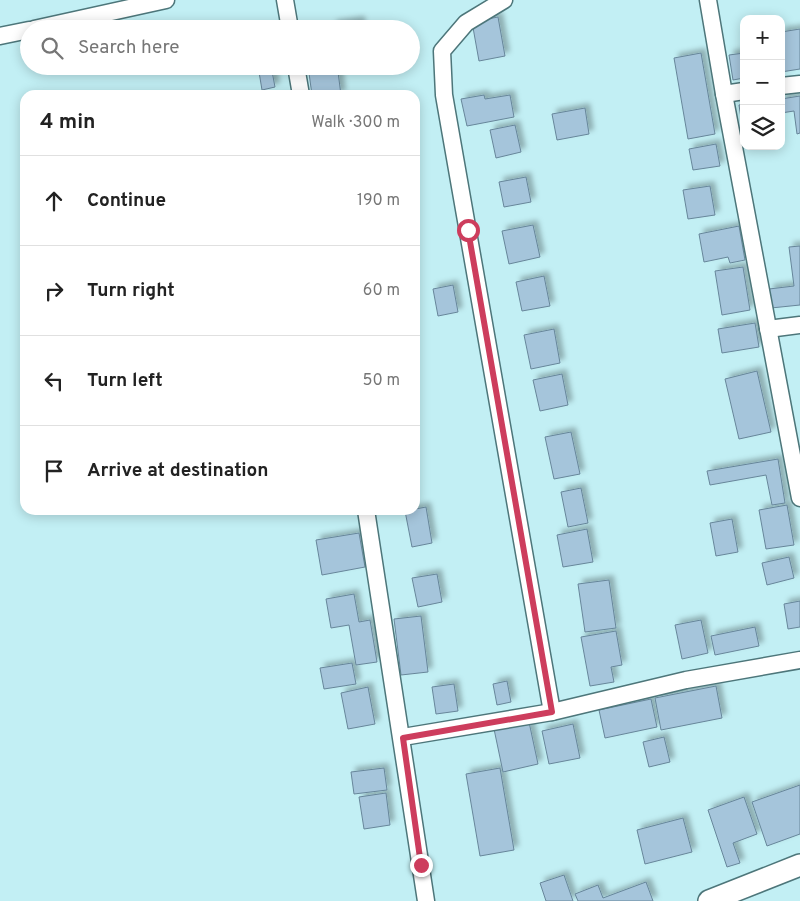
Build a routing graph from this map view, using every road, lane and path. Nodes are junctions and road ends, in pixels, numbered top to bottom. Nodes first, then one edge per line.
1 (166, 0) edge
2 (286, 0) edge
3 (504, 0) edge
4 (708, 0) edge
5 (75, 20) edge
6 (289, 20) edge
7 (20, 32) edge
8 (0, 36) edge
9 (297, 75) edge
10 (800, 84) edge
11 (785, 86) edge
12 (299, 90) edge
13 (740, 92) edge
14 (724, 94) junction
15 (800, 325) edge
16 (768, 329) junction
17 (800, 498) edge
18 (367, 515) edge
19 (800, 660) edge
20 (552, 712) junction
21 (403, 738) junction
22 (800, 865) edge
23 (426, 901) edge
24 (709, 901) edge

1 - 5 street
2 - 6 street
3 - 20 street
4 - 14 street
7 - 8 street
9 - 12 street
10 - 11 street
13 - 14 street
14 - 16 street
15 - 16 street
16 - 17 street
18 - 21 street
19 - 20 street
20 - 21 street
21 - 23 street
22 - 24 main road

